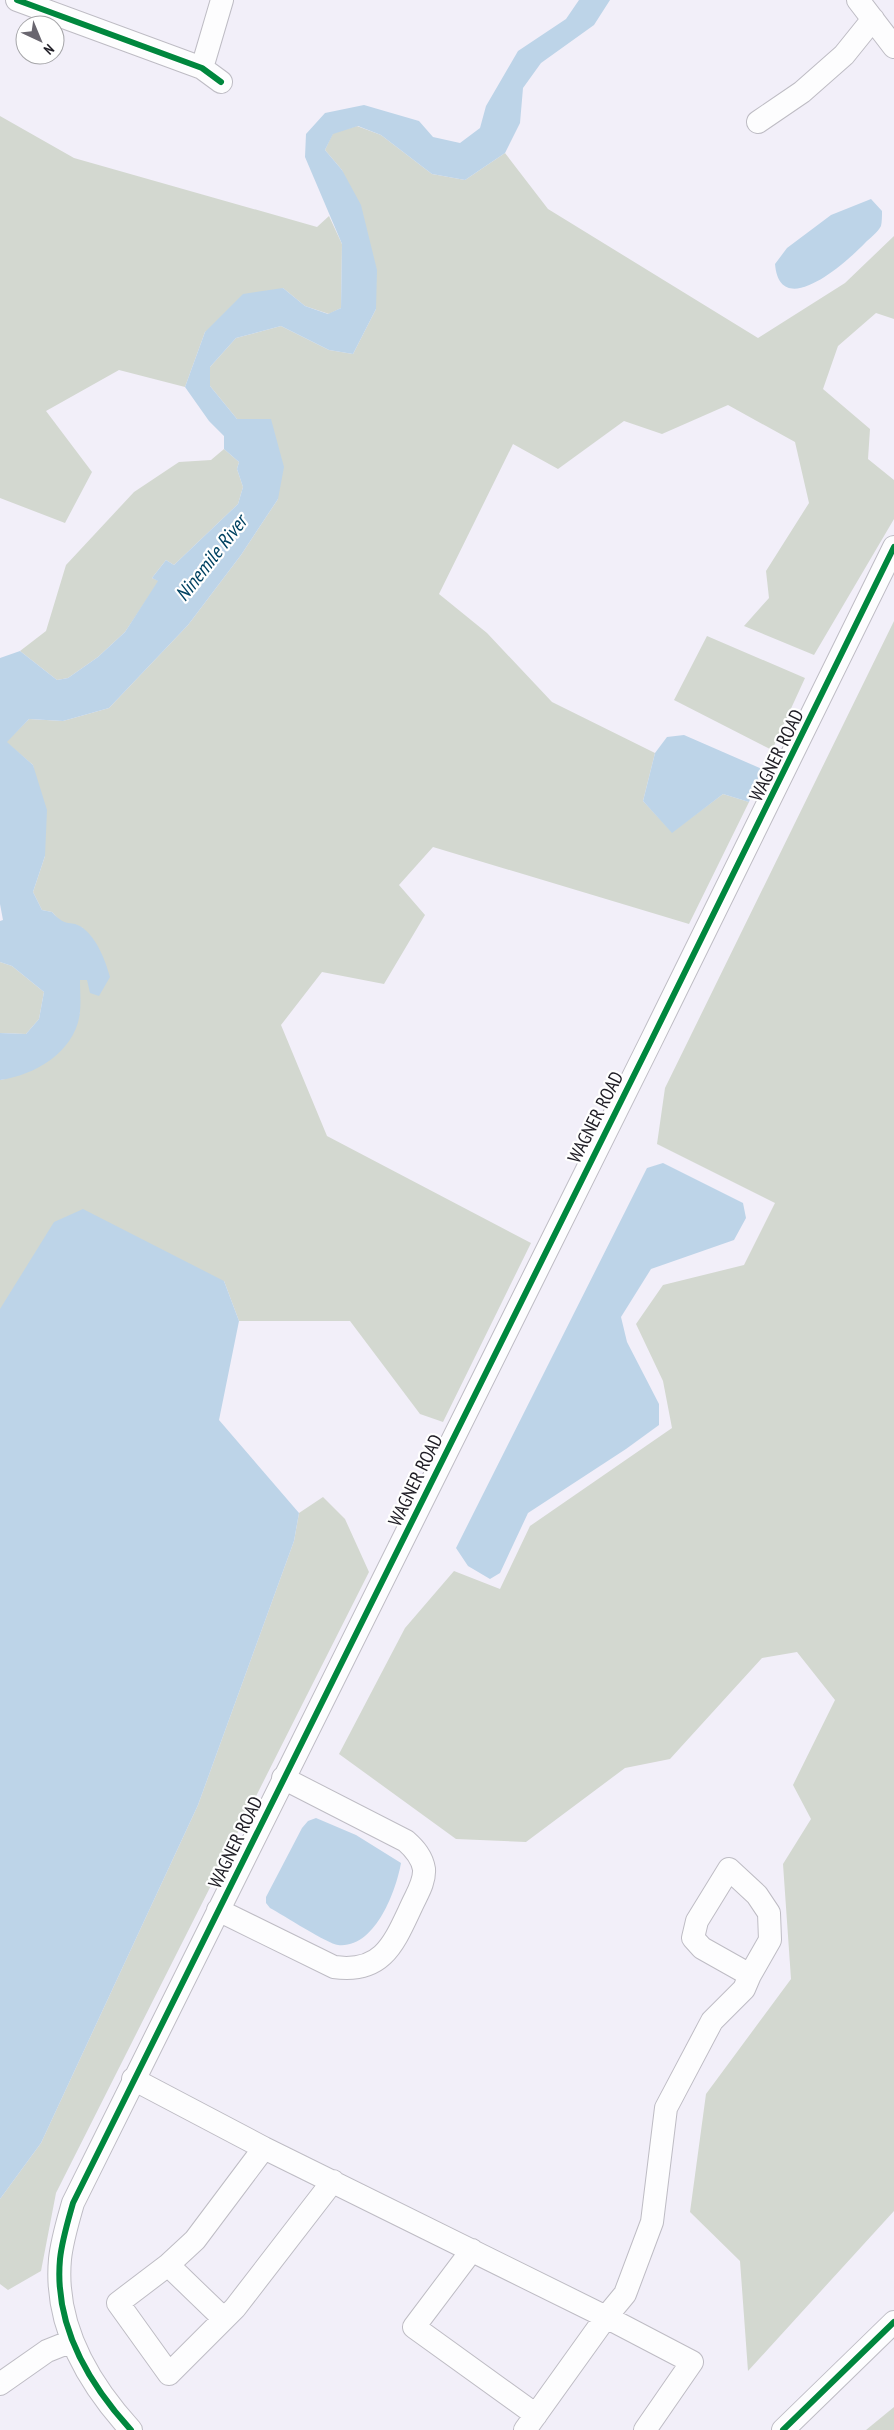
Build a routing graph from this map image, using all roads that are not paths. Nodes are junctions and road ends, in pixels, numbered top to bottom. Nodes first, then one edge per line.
1 (17, 0) edge
2 (222, 0) edge
3 (858, 0) edge
4 (873, 19) junction
5 (894, 47) edge
6 (202, 68) junction
7 (221, 82) dead end
8 (758, 122) dead end
9 (894, 547) edge
10 (283, 1778) junction
11 (218, 1910) junction
12 (750, 1974) dead end
13 (133, 2079) junction
14 (264, 2148) junction
15 (333, 2181) junction
16 (472, 2250) junction
17 (168, 2265) junction
18 (606, 2317) junction
19 (224, 2319) junction
20 (894, 2322) edge
21 (72, 2341) junction
22 (0, 2384) edge
23 (530, 2422) edge
24 (131, 2430) edge
25 (646, 2430) edge
26 (783, 2430) edge

1 - 6 street
2 - 6 street
3 - 4 street
4 - 5 street
4 - 8 street
6 - 7 street
9 - 10 street, WAGNER ROAD
10 - 11 street, WAGNER ROAD
10 - 11 street
11 - 13 street, WAGNER ROAD
12 - 18 street
13 - 14 street
13 - 21 street, WAGNER ROAD
14 - 15 street
14 - 17 street
15 - 16 street
15 - 19 street
16 - 18 street
16 - 23 street
17 - 19 street
17 - 19 street
18 - 23 street
18 - 25 street
20 - 26 street
21 - 22 street
21 - 24 street, WAGNER ROAD

